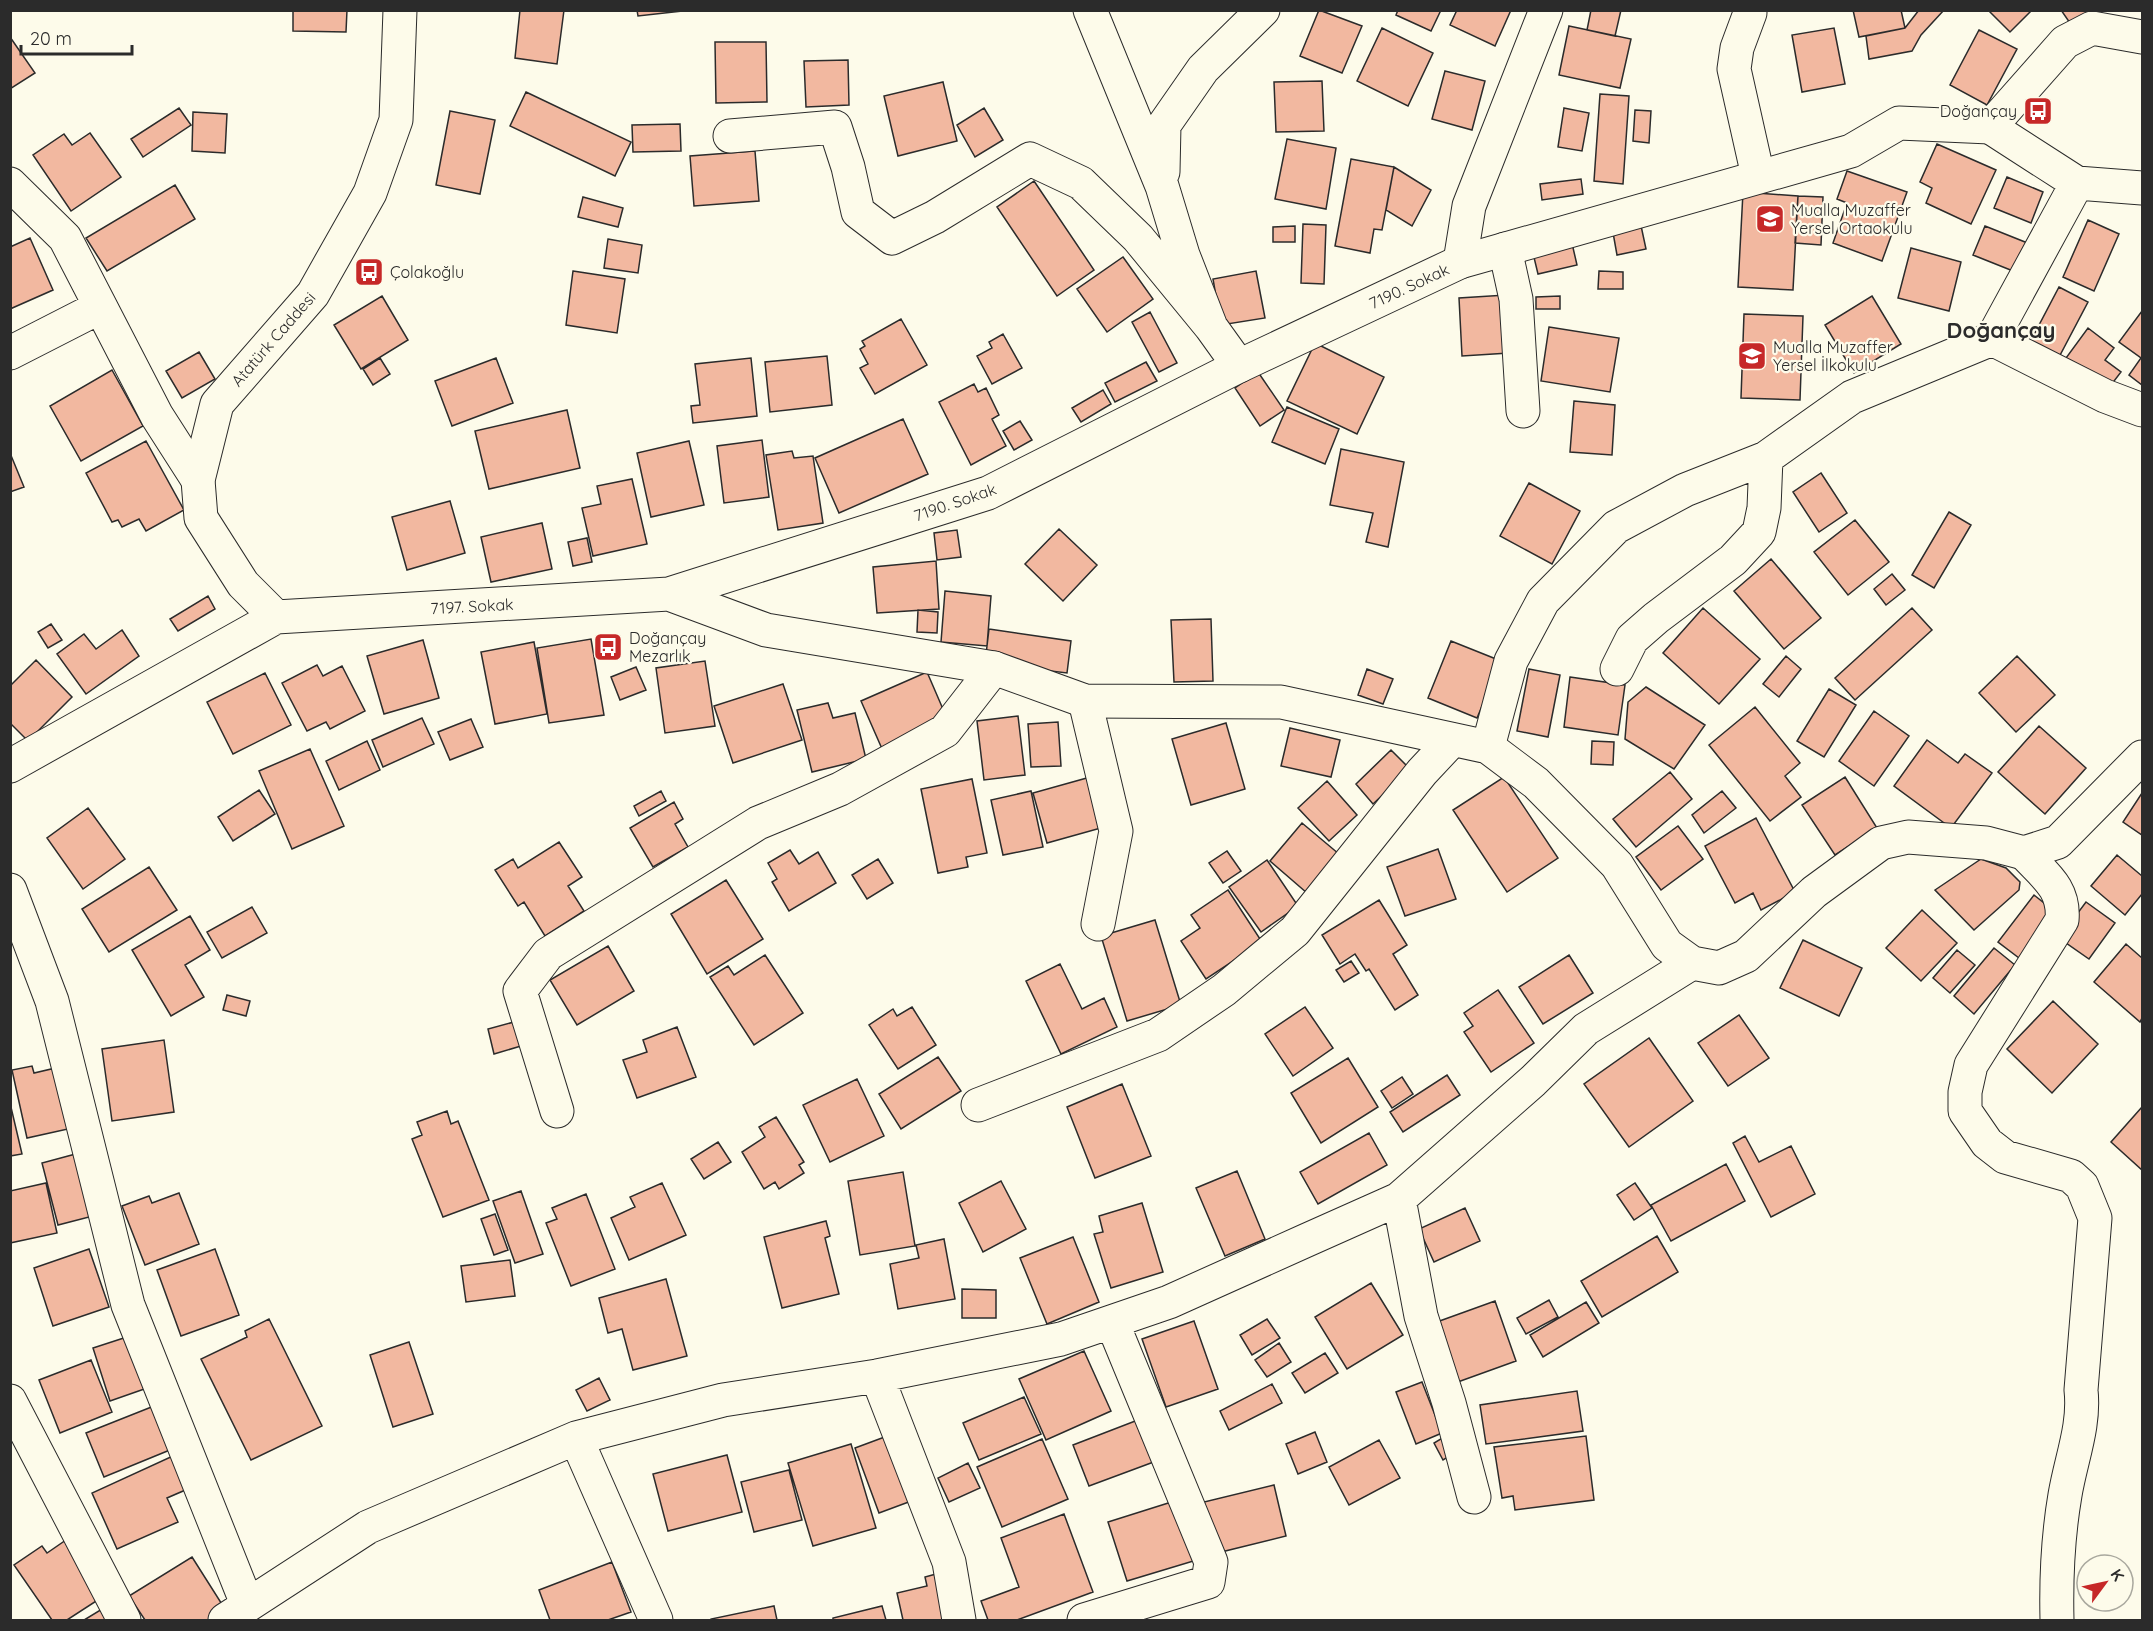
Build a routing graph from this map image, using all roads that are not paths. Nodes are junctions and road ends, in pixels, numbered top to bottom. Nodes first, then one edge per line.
1 (400, 10) edge
2 (1090, 10) edge
3 (1263, 10) edge
4 (1546, 10) edge
5 (1750, 14) dead end
6 (2142, 37) edge
7 (1990, 127) junction
8 (730, 136) dead end
9 (1758, 176) junction
10 (2077, 183) junction
11 (10, 184) edge
12 (1162, 186) junction
13 (2142, 188) edge
14 (1505, 249) junction
15 (1460, 262) junction
16 (100, 307) junction
17 (1211, 327) junction
18 (1992, 339) junction
19 (10, 353) edge
20 (1239, 366) junction
21 (2142, 410) edge
22 (1523, 411) dead end
23 (1766, 459) junction
24 (198, 480) junction
25 (669, 594) junction
26 (276, 617) junction
27 (994, 668) junction
28 (1617, 669) dead end
29 (1085, 701) junction
30 (1452, 740) junction
31 (1488, 747) junction
32 (2142, 757) edge
33 (10, 766) edge
34 (2024, 853) junction
35 (10, 890) edge
36 (1098, 924) dead end
37 (1692, 963) junction
38 (978, 1105) dead end
39 (557, 1111) dead end
40 (1399, 1199) junction
41 (1112, 1322) junction
42 (877, 1376) junction
43 (10, 1401) edge
44 (576, 1438) junction
45 (1474, 1497) dead end
46 (236, 1612) edge
47 (124, 1620) edge
48 (657, 1620) edge
49 (959, 1620) edge
50 (1084, 1620) edge
51 (2057, 1620) edge

1 - 24 street, Atatürk Caddesi
2 - 12 street
3 - 12 street
4 - 15 street
5 - 9 street
6 - 7 street
7 - 9 street, 7190. Sokak
7 - 10 street
8 - 17 street
9 - 14 street, 7190. Sokak
10 - 13 street
10 - 18 street
11 - 16 street
12 - 17 street
14 - 15 street, 7190. Sokak
14 - 22 street
15 - 20 street, 7190. Sokak
16 - 19 street
16 - 24 street
17 - 20 street
18 - 21 street
18 - 23 street
20 - 25 street, 7190. Sokak
23 - 28 street
23 - 31 street
24 - 26 street, Atatürk Caddesi
25 - 26 street, 7197. Sokak
25 - 27 street
26 - 33 street
27 - 29 street
27 - 39 street
29 - 30 street
29 - 36 street
30 - 31 street
30 - 38 street
31 - 37 street
32 - 34 street
34 - 37 street
34 - 51 street
35 - 46 street
37 - 40 street
40 - 41 street
40 - 45 street
41 - 42 street
41 - 50 street
42 - 44 street
42 - 49 street
43 - 47 street
44 - 46 street
44 - 48 street

